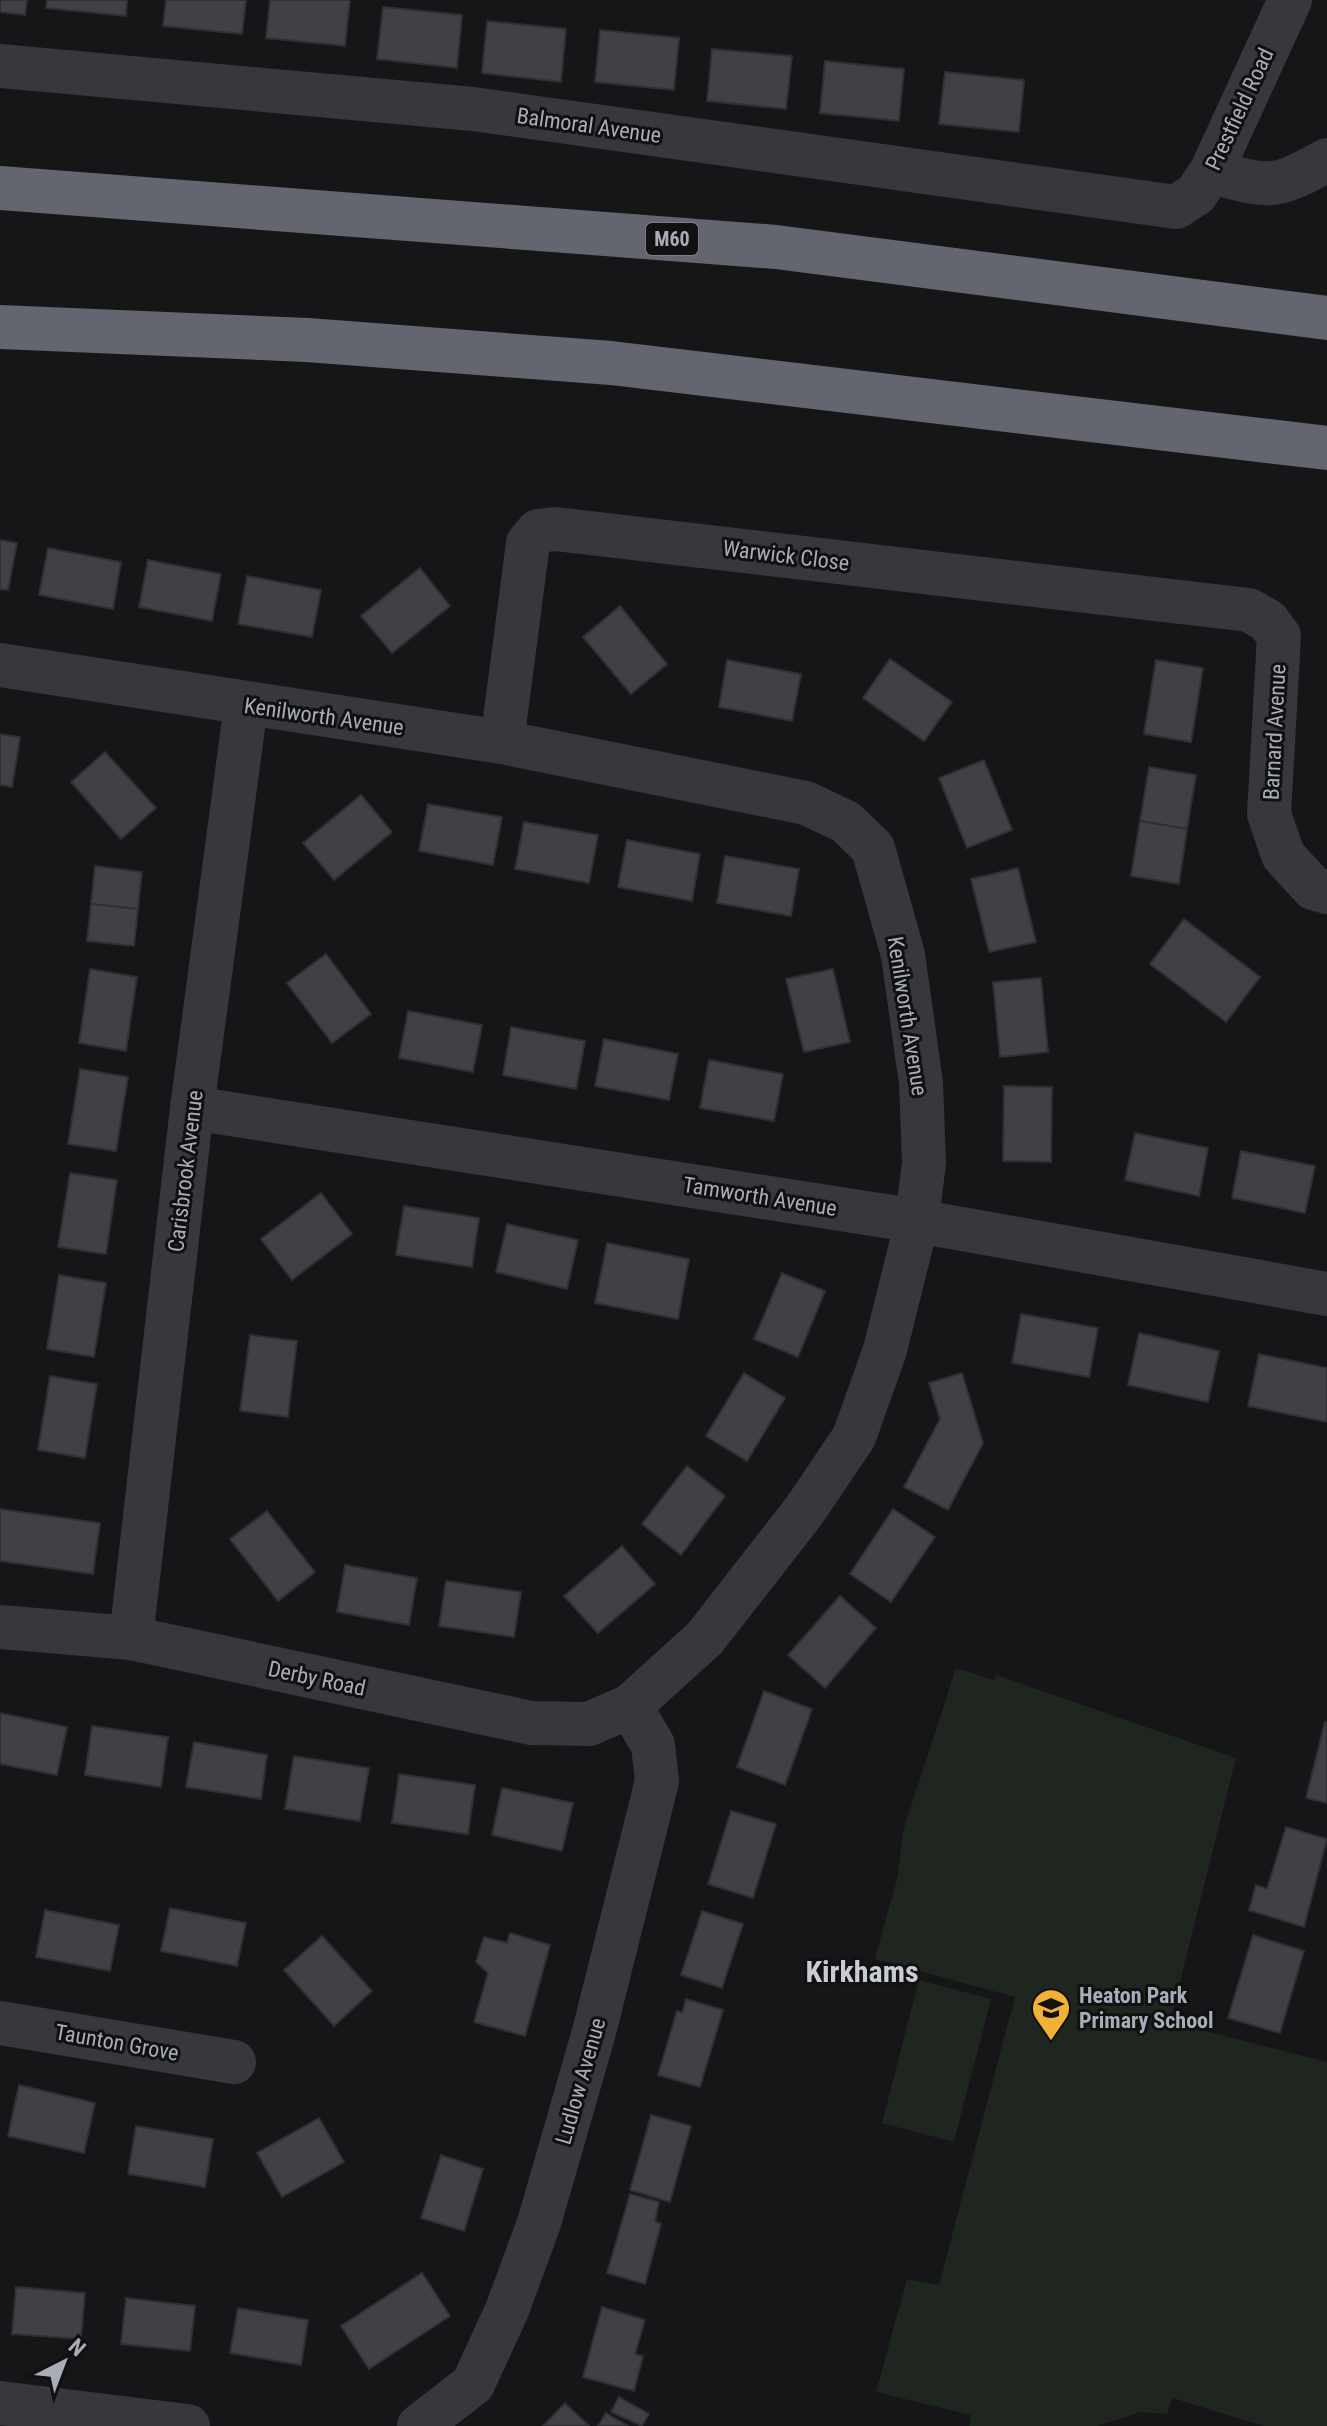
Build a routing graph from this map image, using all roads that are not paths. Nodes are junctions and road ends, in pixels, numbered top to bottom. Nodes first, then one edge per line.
1 (1290, 0) edge
2 (0, 66) edge
3 (1327, 160) edge
4 (1211, 172) junction
5 (5, 190) edge
6 (1176, 207) joint
7 (1327, 318) edge
8 (10, 328) edge
9 (1327, 448) edge
10 (1249, 610) joint
11 (0, 665) edge
12 (246, 705) junction
13 (502, 742) junction
14 (1327, 892) edge
15 (192, 1108) junction
16 (917, 1221) junction
17 (1327, 1294) edge
18 (0, 1627) edge
19 (131, 1638) junction
20 (630, 1706) junction
21 (0, 2023) edge
22 (234, 2062) dead end
23 (0, 2403) edge
24 (188, 2426) edge
25 (419, 2426) edge

1 - 4 street, Prestfield Road
2 - 6 street, Balmoral Avenue
3 - 4 street
4 - 6 street, Prestfield Road
5 - 7 highway, M60
8 - 9 highway
10 - 13 street, Warwick Close
10 - 14 street, Barnard Avenue
11 - 12 street, Kenilworth Avenue
12 - 13 street, Kenilworth Avenue
12 - 15 street, Carisbrook Avenue
13 - 16 street, Kenilworth Avenue
15 - 16 street, Tamworth Avenue
15 - 19 street, Carisbrook Avenue
16 - 17 street, Tamworth Avenue
16 - 20 street, Kenilworth Avenue
18 - 19 street, Derby Road
19 - 20 street, Derby Road
20 - 25 street, Ludlow Avenue
21 - 22 street, Taunton Grove
23 - 24 street

